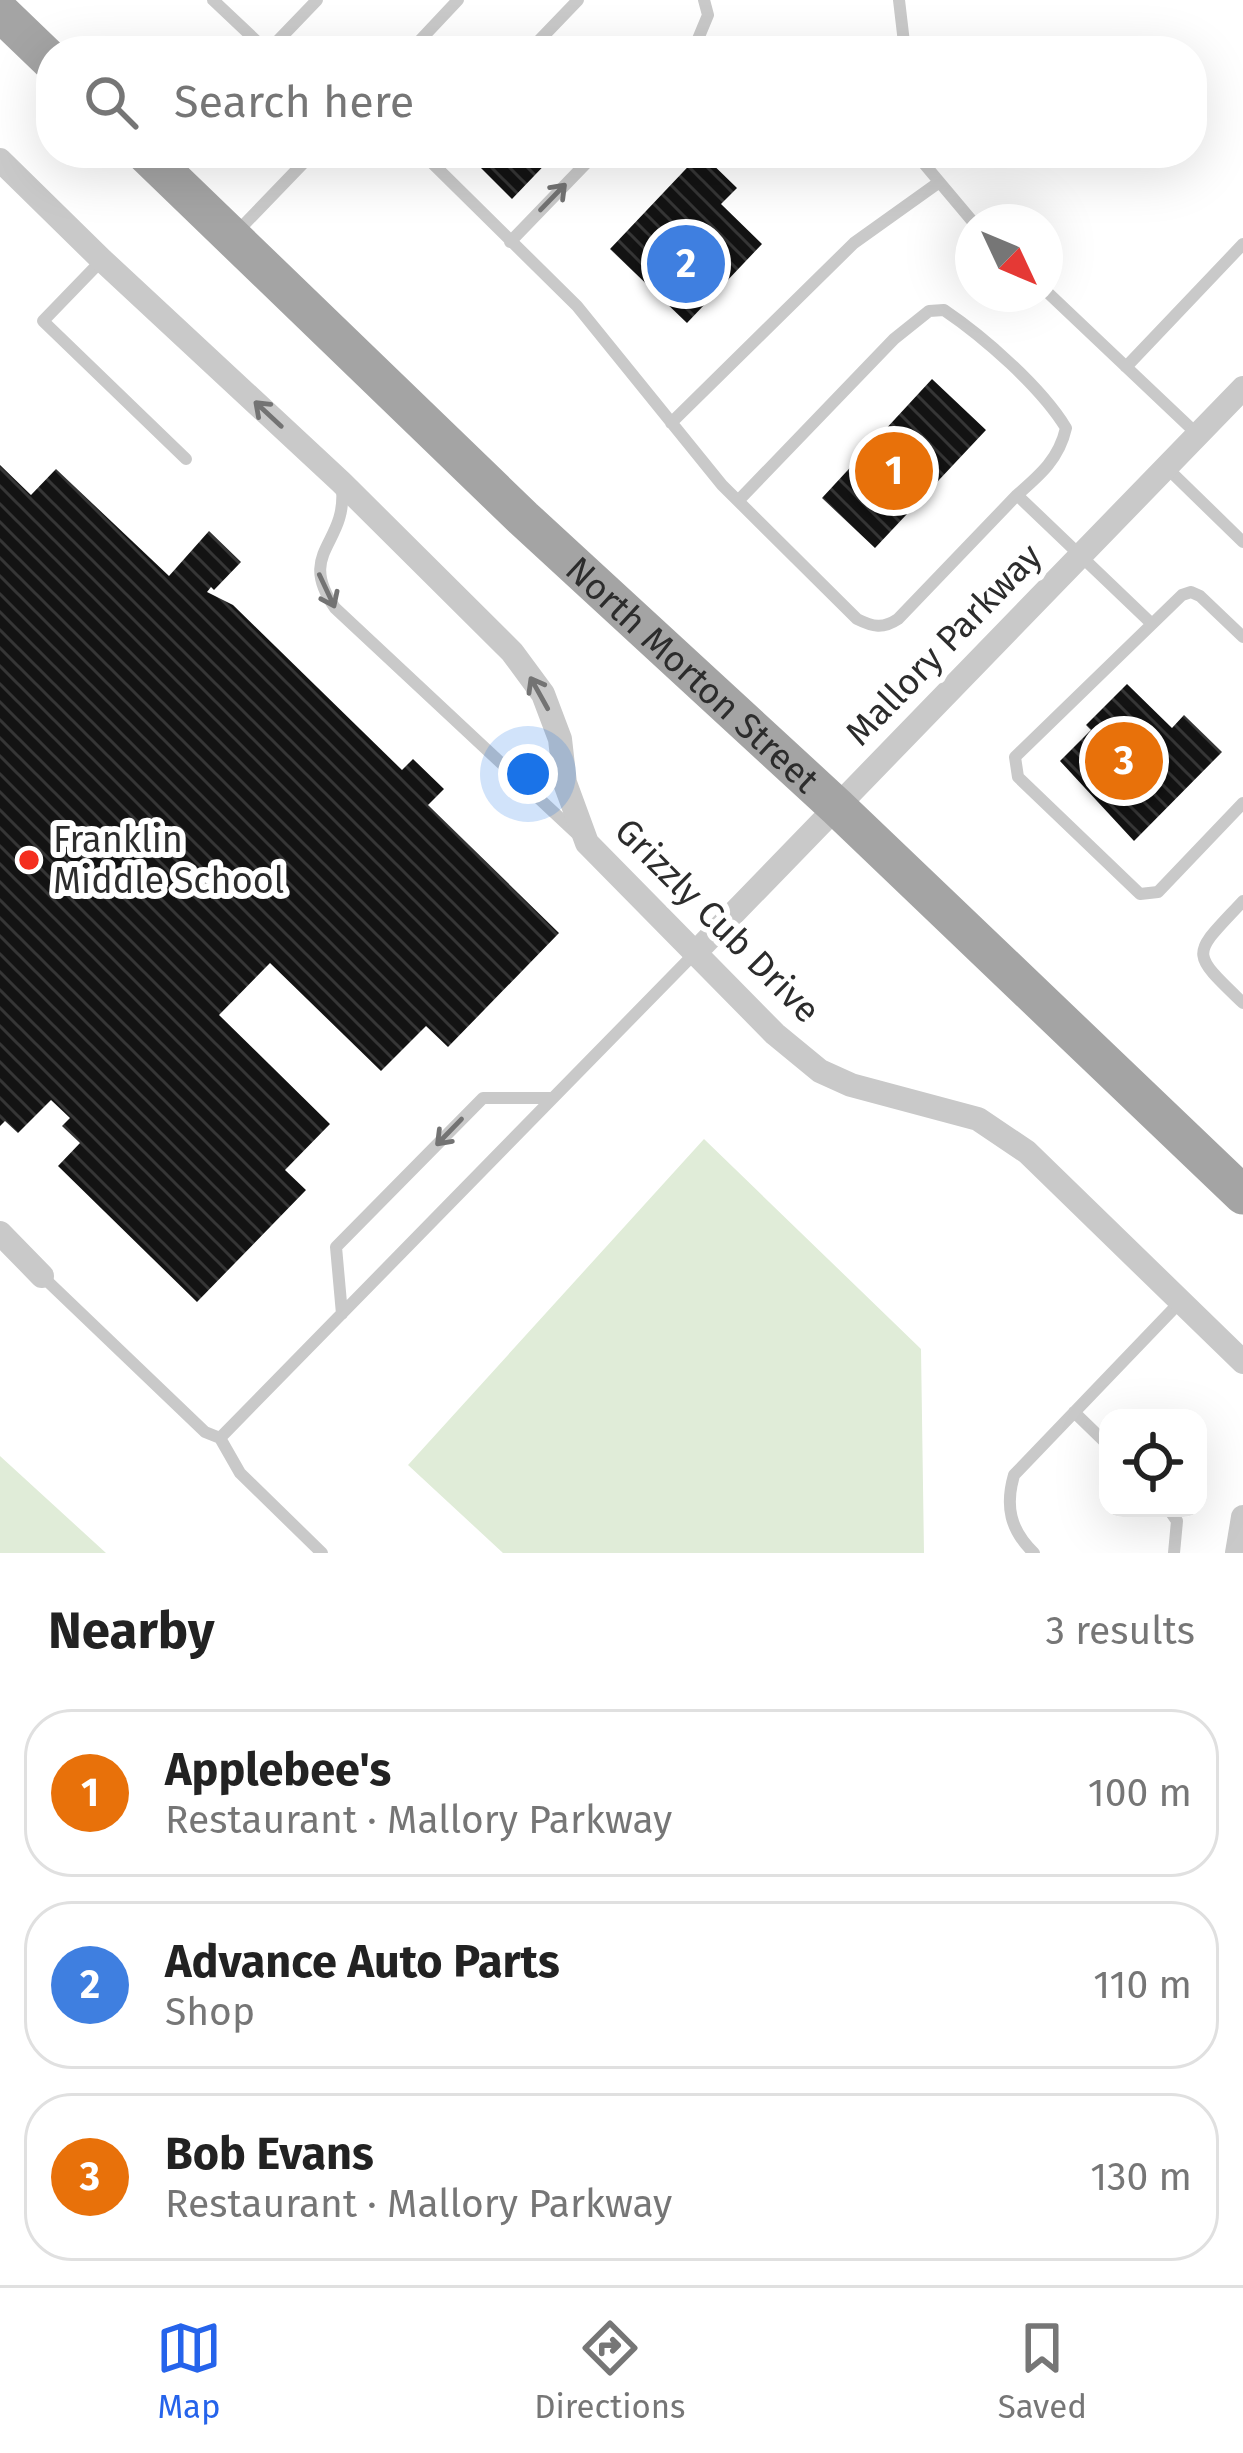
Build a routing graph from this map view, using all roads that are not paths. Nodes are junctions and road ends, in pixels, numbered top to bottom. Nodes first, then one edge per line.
1 (213, 0) edge
2 (316, 0) edge
3 (458, 0) edge
4 (578, 0) edge
5 (704, 0) edge
6 (899, 0) edge
7 (0, 12) edge
8 (251, 36) edge
9 (281, 36) edge
10 (424, 36) edge
11 (543, 36) edge
12 (699, 36) edge
13 (903, 36) edge
14 (36, 47) edge
15 (0, 160) edge
16 (161, 168) edge
17 (299, 168) edge
18 (439, 168) edge
19 (582, 168) edge
20 (926, 168) edge
21 (938, 183) junction
22 (957, 204) edge
23 (232, 237) junction
24 (510, 242) junction
25 (1243, 244) edge
26 (101, 260) junction
27 (1063, 307) edge
28 (1126, 367) junction
29 (1243, 388) edge
30 (671, 423) junction
31 (1198, 434) junction
32 (186, 459) dead end
33 (1166, 467) junction
34 (341, 482) junction
35 (1017, 496) junction
36 (738, 501) junction
37 (1243, 542) edge
38 (1079, 555) junction
39 (1152, 624) junction
40 (1243, 637) edge
41 (1243, 803) edge
42 (837, 807) junction
43 (587, 843) junction
44 (1243, 901) edge
45 (697, 952) junction
46 (1243, 1003) edge
47 (552, 1098) junction
48 (1243, 1195) edge
49 (0, 1233) edge
50 (42, 1276) joint
51 (1182, 1300) junction
52 (342, 1314) junction
53 (1243, 1362) edge
54 (1074, 1412) junction
55 (1099, 1436) edge
56 (220, 1438) junction
57 (1174, 1517) edge
58 (1243, 1517) edge
59 (322, 1553) edge
60 (1034, 1553) edge
61 (1174, 1553) edge
62 (1237, 1553) edge

1 - 8 lane
2 - 9 lane
3 - 10 lane
4 - 11 lane
5 - 12 lane
6 - 13 lane
7 - 14 main road
15 - 26 street, Grizzly Cub Drive
16 - 23 main road, North Morton Street
17 - 23 lane
18 - 24 lane
24 -> 19 lane
20 - 21 lane
21 - 22 lane
21 - 30 lane
23 - 42 main road, North Morton Street
24 - 30 lane
25 - 28 lane
26 - 32 lane
34 -> 26 street, Grizzly Cub Drive
27 - 28 lane
28 - 31 lane
29 - 31 street, Mallory Parkway
30 - 36 lane
31 - 33 street, Mallory Parkway
33 - 37 lane
33 - 38 street, Mallory Parkway
43 -> 34 street, Grizzly Cub Drive
34 -> 43 lane
35 - 36 lane
35 - 36 lane
35 - 38 lane
38 - 39 lane
38 - 42 street, Mallory Parkway
39 - 40 lane
39 - 41 lane
42 - 45 street, Mallory Parkway
42 - 48 main road, North Morton Street
43 - 45 street, Grizzly Cub Drive
44 - 46 lane
45 - 47 lane
45 - 51 street, Grizzly Cub Drive
47 - 52 lane
47 -> 52 lane
49 - 50 street
50 - 56 lane
51 - 53 street, Grizzly Cub Drive
51 - 54 lane
52 - 56 lane
54 - 55 lane
54 - 60 lane
56 - 59 lane
57 - 61 lane
58 - 62 street

